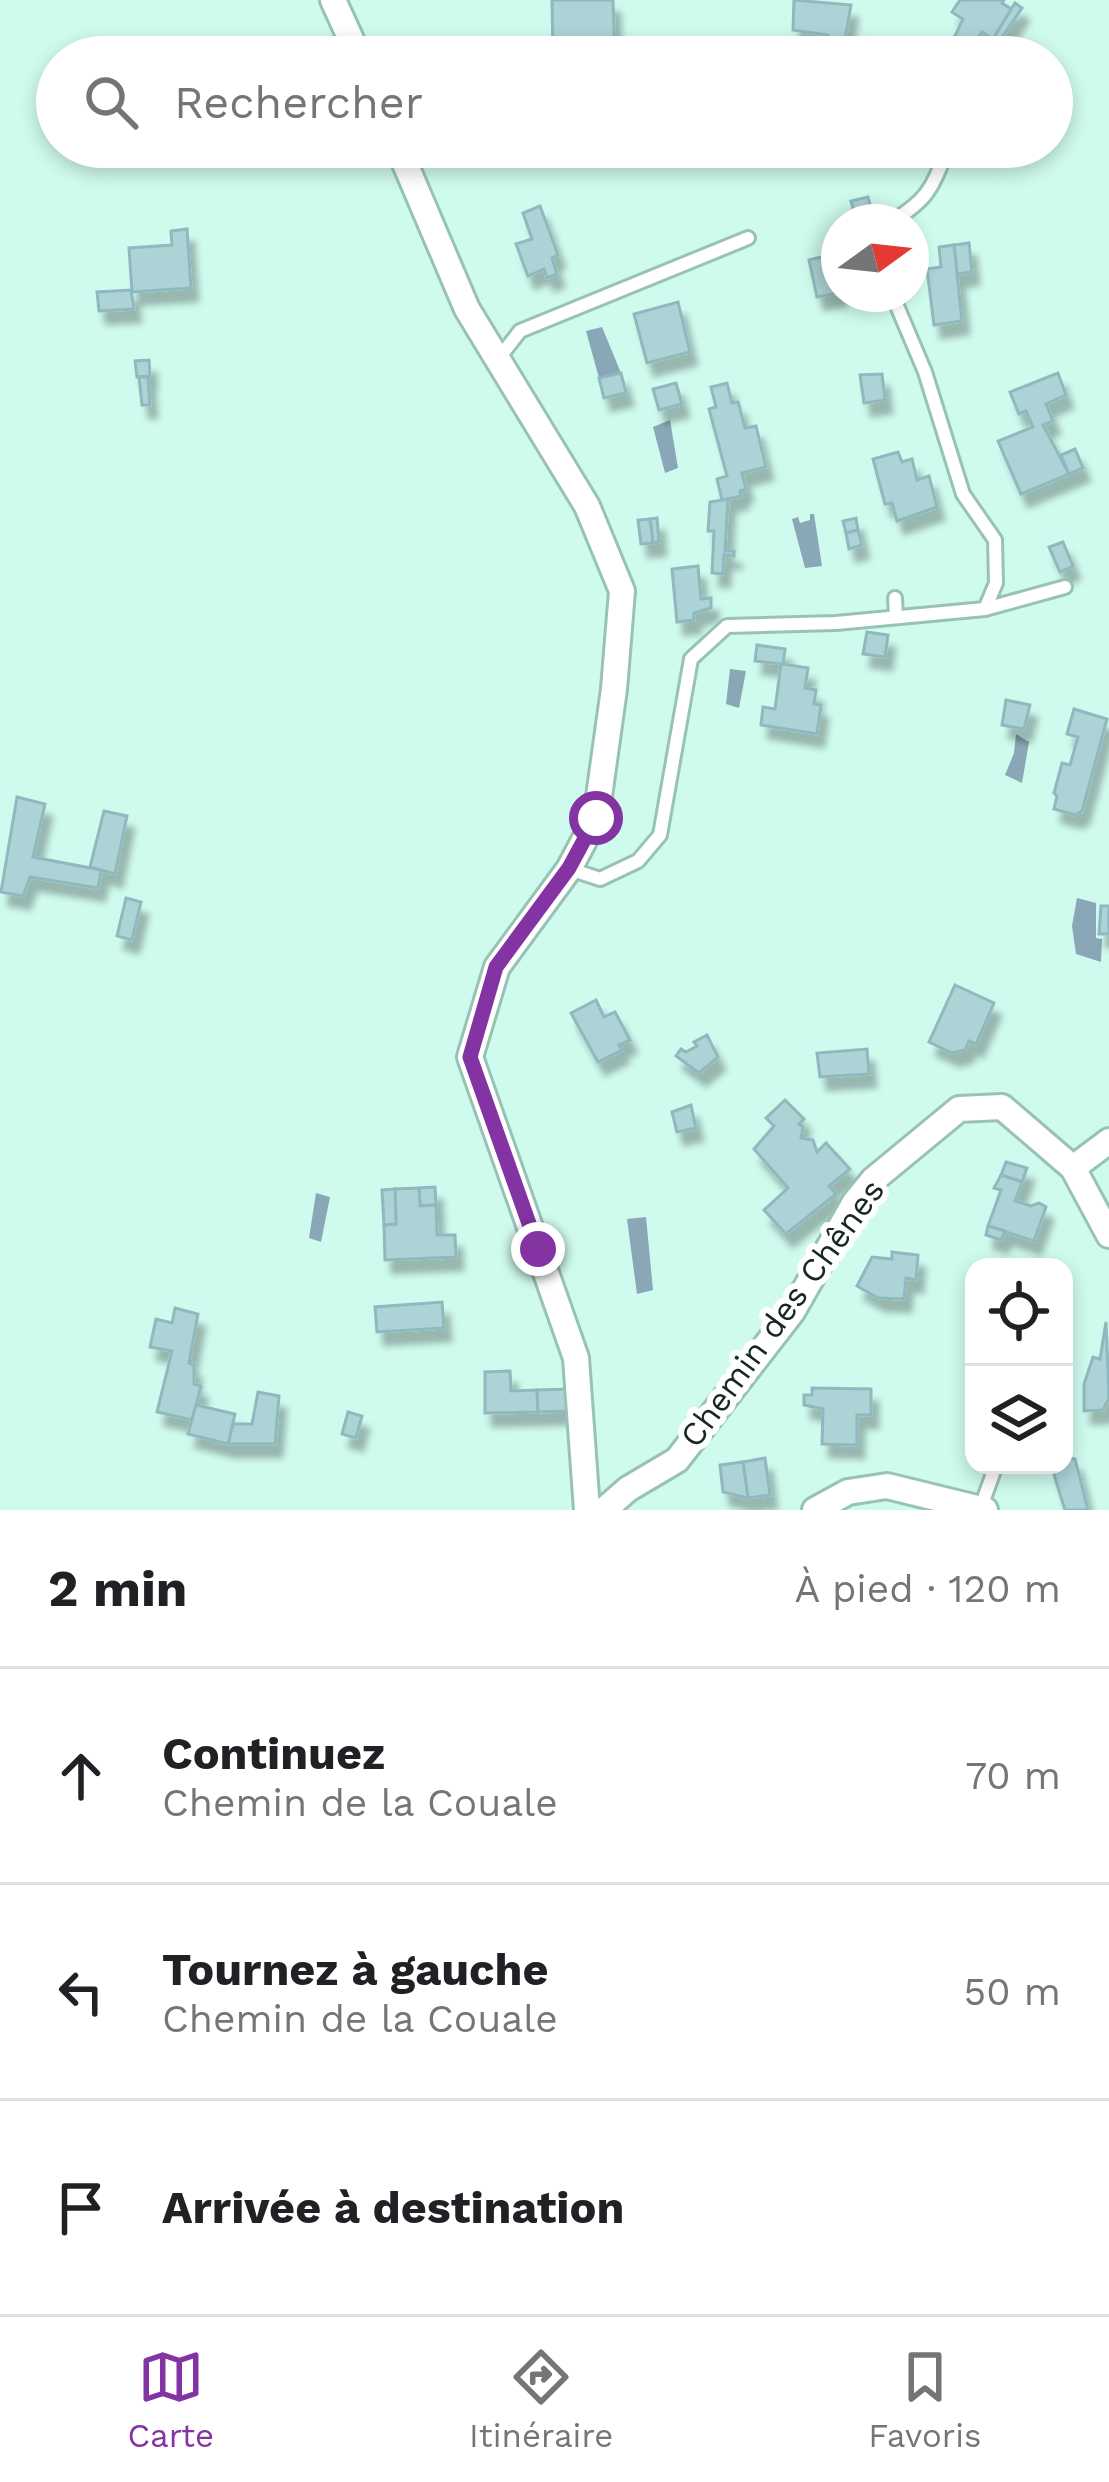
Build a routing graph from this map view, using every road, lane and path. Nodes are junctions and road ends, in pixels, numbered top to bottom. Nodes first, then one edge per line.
1 (333, 0) edge
2 (349, 36) edge
3 (407, 168) edge
4 (940, 168) edge
5 (920, 204) edge
6 (748, 238) dead end
7 (900, 312) edge
8 (498, 359) junction
9 (1065, 587) dead end
10 (895, 598) dead end
11 (985, 609) junction
12 (896, 617) junction
13 (569, 868) junction
14 (1109, 1141) edge
15 (1073, 1168) junction
16 (1109, 1235) edge
17 (993, 1474) edge
18 (983, 1508) edge
19 (587, 1510) edge
20 (604, 1510) edge
21 (815, 1510) edge

1 - 2 street
3 - 8 street
4 - 5 lane
6 - 8 lane
7 - 11 lane
8 - 13 street
9 - 11 lane
10 - 12 lane
11 - 12 lane
12 - 13 lane
13 - 19 street
14 - 15 street
15 - 16 street, Chemin des Chênes
15 - 20 street, Chemin des Chênes
17 - 18 lane
18 - 21 street

